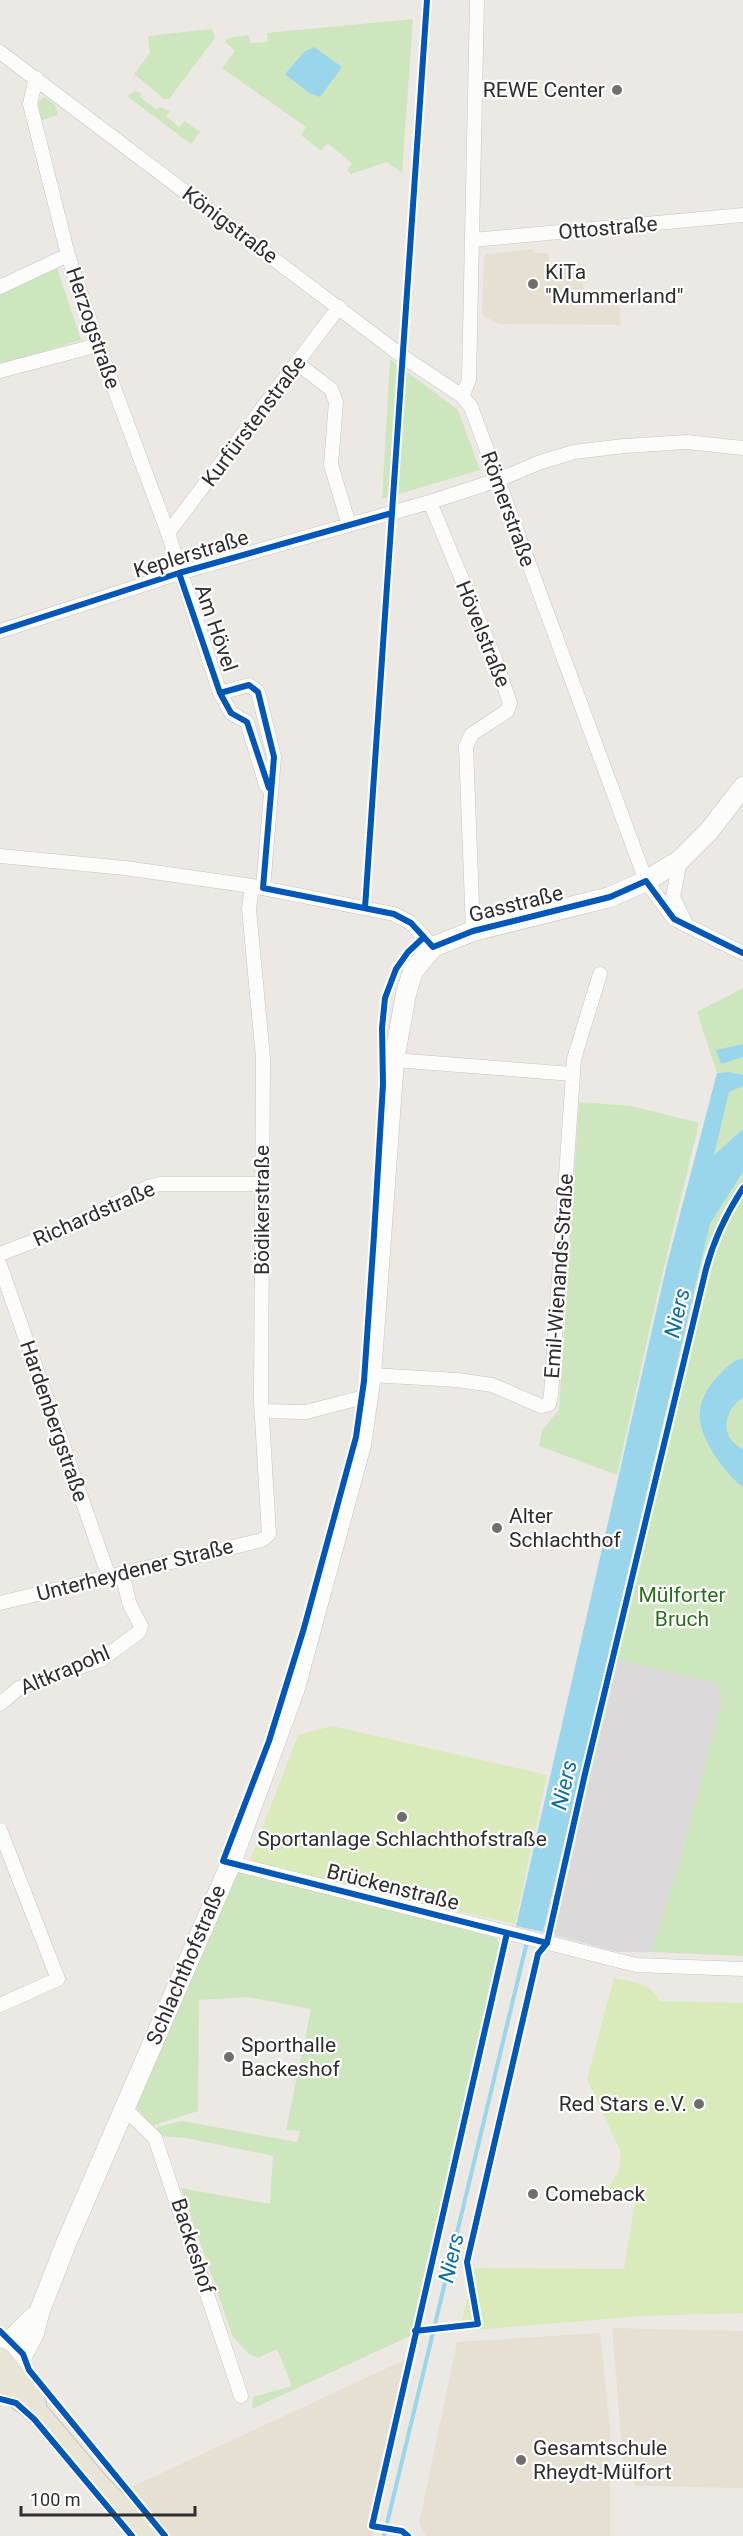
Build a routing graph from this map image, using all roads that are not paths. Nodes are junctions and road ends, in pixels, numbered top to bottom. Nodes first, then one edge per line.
1 (477, 0) edge
2 (0, 52) edge
3 (36, 78) junction
4 (743, 215) edge
5 (473, 240) junction
6 (68, 255) junction
7 (0, 287) edge
8 (339, 307) junction
9 (98, 345) junction
10 (298, 364) junction
11 (0, 371) edge
12 (462, 396) junction
13 (743, 448) edge
14 (498, 480) junction
15 (430, 501) junction
16 (350, 525) junction
17 (168, 533) junction
18 (180, 573) junction
19 (0, 631) edge
20 (220, 693) junction
21 (743, 787) edge
22 (271, 791) junction
23 (0, 856) edge
24 (680, 860) junction
25 (646, 881) junction
26 (258, 887) junction
27 (687, 927) junction
28 (473, 930) junction
29 (433, 947) junction
30 (743, 953) edge
31 (600, 974) dead end
32 (394, 1060) junction
33 (573, 1074) junction
34 (262, 1184) junction
35 (0, 1254) edge
36 (0, 1265) edge
37 (371, 1375) junction
38 (368, 1396) junction
39 (262, 1411) junction
40 (269, 1534) joint
41 (116, 1576) junction
42 (0, 1603) edge
43 (0, 1704) edge
44 (0, 1830) edge
45 (231, 1863) junction
46 (743, 1969) edge
47 (0, 2006) edge
48 (124, 2108) junction
49 (2, 2367) edge
50 (241, 2396) dead end
51 (149, 2536) edge

1 - 5 street
2 - 3 street, Königstraße
3 - 6 street, Herzogstraße
3 - 8 street, Königstraße
4 - 5 street, Ottostraße
5 - 12 street
6 - 7 street
6 - 9 street, Herzogstraße
8 - 10 street, Kurfürstenstraße
8 - 12 street, Königstraße
9 - 11 street
9 - 17 street, Herzogstraße
10 - 16 street
10 - 17 street, Kurfürstenstraße
12 - 14 street, Römerstraße
13 - 14 street, Keplerstraße
14 - 15 street, Keplerstraße
14 - 25 street, Römerstraße
15 - 16 street, Keplerstraße
15 - 28 street, Hövelstraße
16 - 18 street, Keplerstraße
17 - 18 street, Herzogstraße
18 - 19 street, Keplerstraße
18 - 20 street, Am Hövel
20 - 22 street, Am Hövel
20 - 22 street, Am Hövel
21 - 24 main road, Gasstraße
22 - 26 street, Am Hövel
23 - 26 street
24 - 25 main road, Gasstraße
24 - 27 street
25 - 27 street, Römerstraße
25 - 28 main road, Gasstraße
26 - 29 street
26 - 34 street, Bödikerstraße
27 - 30 street, Römerstraße
28 - 29 main road, Gasstraße
29 - 32 main road, Schlachthofstraße
31 - 33 street, Emil-Wienands-Straße
32 - 33 street
32 - 37 main road, Schlachthofstraße
33 - 37 street, Emil-Wienands-Straße
34 - 35 street, Richardstraße
34 - 39 street, Bödikerstraße
36 - 41 street, Hardenbergstraße
37 - 38 main road, Schlachthofstraße
38 - 39 street
38 - 45 main road, Schlachthofstraße
39 - 40 street, Bödikerstraße
40 - 41 street, Unterheydener Straße
41 - 42 street, Unterheydener Straße
41 - 43 street, Altkrapohl
44 - 47 street
45 - 46 street, Brückenstraße
45 - 48 main road, Schlachthofstraße
48 - 49 main road, Schlachthofstraße
48 - 50 street, Backeshof
49 - 51 main road

